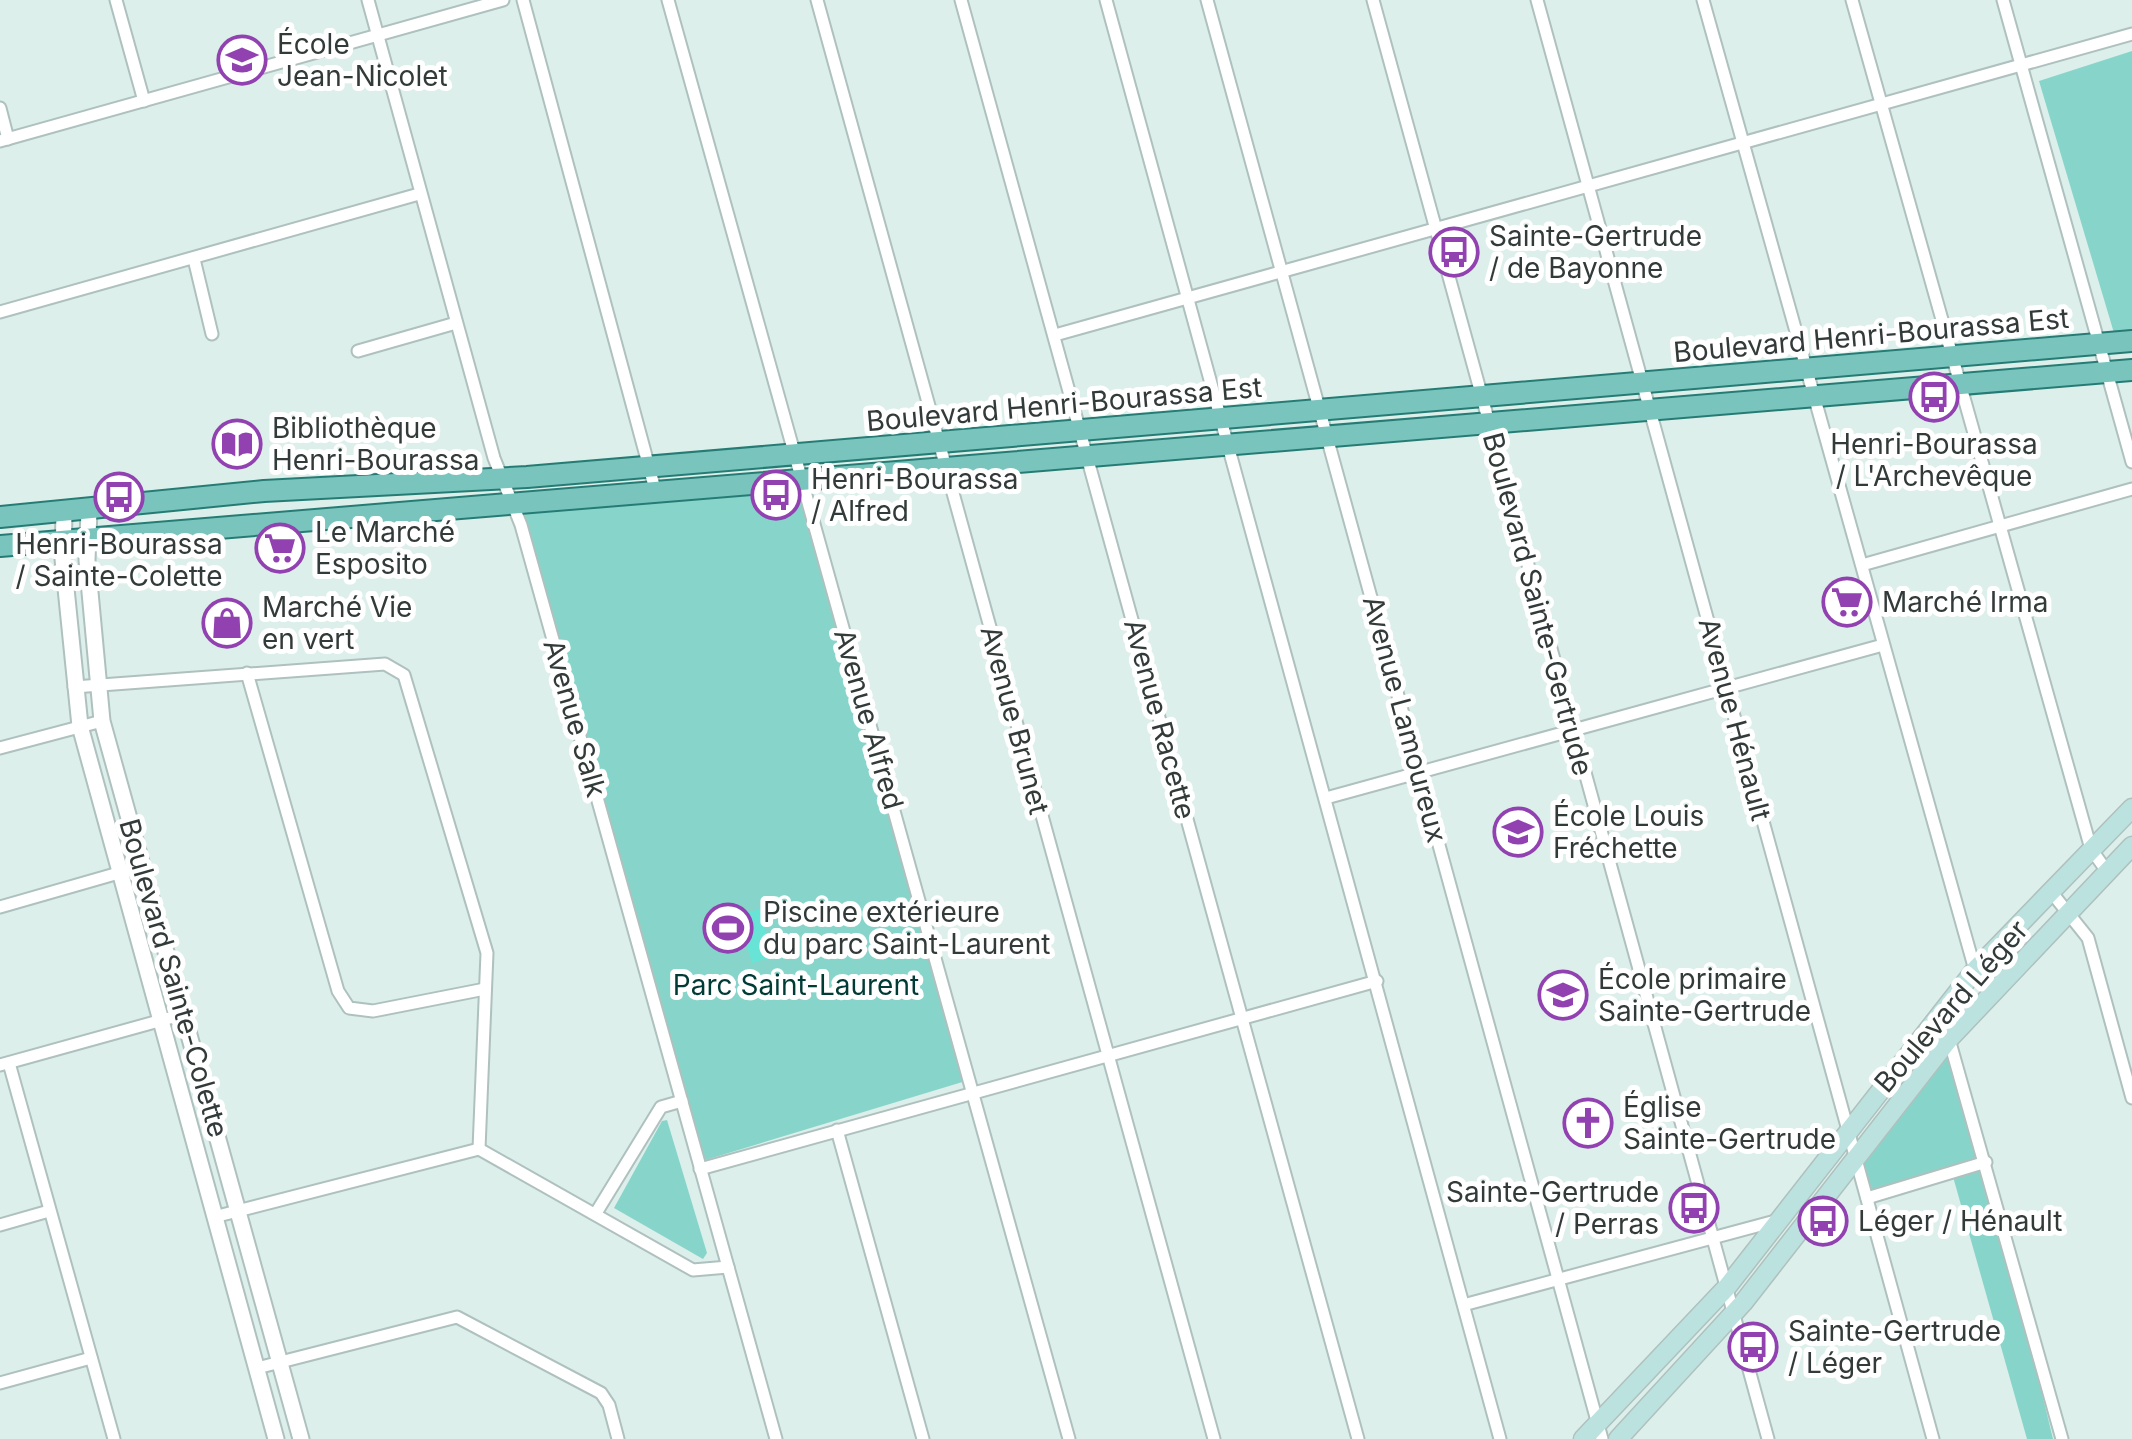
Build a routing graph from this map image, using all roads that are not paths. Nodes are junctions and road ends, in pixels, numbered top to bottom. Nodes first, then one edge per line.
1 (116, 0) edge
2 (368, 0) edge
3 (502, 0) edge
4 (523, 0) edge
5 (668, 0) edge
6 (817, 0) edge
7 (961, 0) edge
8 (1106, 0) edge
9 (1207, 0) edge
10 (1372, 0) edge
11 (1537, 0) edge
12 (1703, 0) edge
13 (1852, 0) edge
14 (2003, 0) edge
15 (377, 34) junction
16 (2132, 34) edge
17 (2021, 65) junction
18 (144, 101) junction
19 (1882, 106) junction
20 (0, 108) edge
21 (4, 140) edge
22 (1744, 146) junction
23 (1589, 188) junction
24 (420, 194) junction
25 (1436, 231) junction
26 (194, 259) junction
27 (1282, 273) junction
28 (1188, 300) junction
29 (0, 312) edge
30 (456, 323) junction
31 (212, 334) dead end
32 (1055, 335) junction
33 (2132, 341) edge
34 (2100, 344) junction
35 (358, 351) dead end
36 (1951, 357) junction
37 (1806, 368) junction
38 (2132, 370) edge
39 (2108, 372) junction
40 (1641, 382) junction
41 (1959, 384) junction
42 (1481, 397) junction
43 (1813, 397) junction
44 (1321, 409) junction
45 (1650, 410) junction
46 (1221, 418) junction
47 (1488, 424) junction
48 (1080, 430) junction
49 (1329, 438) junction
50 (938, 442) junction
51 (1229, 446) junction
52 (795, 455) junction
53 (1088, 458) junction
54 (2132, 462) edge
55 (651, 466) junction
56 (946, 470) junction
57 (503, 478) junction
58 (804, 482) junction
59 (2132, 489) edge
60 (656, 494) junction
61 (511, 502) junction
62 (89, 511) junction
63 (64, 512) junction
64 (0, 517) edge
65 (1999, 526) junction
66 (88, 540) junction
67 (63, 541) junction
68 (0, 546) edge
69 (1862, 565) junction
70 (1883, 645) junction
71 (247, 673) junction
72 (97, 686) junction
73 (1726, 686) junction
74 (74, 687) junction
75 (102, 721) junction
76 (80, 726) junction
77 (1572, 729) junction
78 (0, 748) edge
79 (1419, 772) junction
80 (1326, 798) junction
81 (2132, 808) edge
82 (2132, 846) edge
83 (2092, 848) junction
84 (143, 866) junction
85 (2106, 870) junction
86 (120, 874) junction
87 (2052, 893) junction
88 (0, 907) edge
89 (2068, 910) junction
90 (1975, 970) junction
91 (1377, 982) junction
92 (485, 989) junction
93 (184, 1014) junction
94 (1242, 1018) junction
95 (160, 1021) junction
96 (1949, 1038) junction
97 (1107, 1056) junction
98 (5, 1064) edge
99 (974, 1095) junction
100 (2132, 1098) edge
101 (682, 1101) junction
102 (1848, 1129) junction
103 (837, 1130) junction
104 (478, 1149) junction
105 (1857, 1158) junction
106 (1986, 1162) junction
107 (700, 1169) junction
108 (1867, 1198) junction
109 (238, 1209) junction
110 (50, 1211) junction
111 (596, 1213) junction
112 (214, 1217) junction
113 (1779, 1220) junction
114 (0, 1225) edge
115 (1712, 1236) junction
116 (728, 1267) junction
117 (1558, 1279) junction
118 (1727, 1287) junction
119 (1467, 1304) junction
120 (1735, 1314) junction
121 (91, 1358) junction
122 (280, 1362) junction
123 (256, 1368) junction
124 (0, 1384) edge
125 (1600, 1432) edge
126 (114, 1439) edge
127 (276, 1439) edge
128 (302, 1439) edge
129 (618, 1439) edge
130 (776, 1439) edge
131 (923, 1439) edge
132 (1069, 1439) edge
133 (1214, 1439) edge
134 (1358, 1439) edge
135 (1500, 1439) edge
136 (1583, 1439) edge
137 (1618, 1439) edge
138 (1768, 1439) edge
139 (1933, 1439) edge
140 (2062, 1439) edge

1 - 18 street
2 - 15 street, Avenue Salk
3 - 15 street
4 - 55 street
5 - 52 street, Avenue Alfred
6 - 50 street, Avenue Brunet
7 - 32 street, Avenue Racette
8 - 28 street
9 - 27 street, Avenue Lamoureux
10 - 25 street, Boulevard Sainte-Gertrude
11 - 23 street, Avenue Hénault
12 - 22 street
13 - 19 street
14 - 17 street
15 - 18 street
15 - 24 street, Avenue Salk
16 - 17 street
17 - 19 street
17 - 34 street
18 - 21 street
19 - 22 street
19 - 36 street
20 - 21 street
22 - 23 street
22 - 37 street
23 - 25 street
23 - 40 street, Avenue Hénault
24 - 26 street
24 - 30 street, Avenue Salk
25 - 27 street
25 - 42 street, Boulevard Sainte-Gertrude
26 - 29 street
26 - 31 street
27 - 28 street
27 - 44 street, Avenue Lamoureux
28 - 32 street
28 - 46 street
30 - 35 street
30 - 57 street, Avenue Salk
32 - 48 street, Avenue Racette
33 - 34 main road, Boulevard Henri-Bourassa Est
34 - 36 main road, Boulevard Henri-Bourassa Est
34 - 39 street
36 - 37 main road, Boulevard Henri-Bourassa Est
36 - 41 street
37 - 40 main road, Boulevard Henri-Bourassa Est
37 - 43 street
38 - 39 main road, Boulevard Henri-Bourassa Est
39 - 41 main road, Boulevard Henri-Bourassa Est
39 - 54 street
40 - 42 main road, Boulevard Henri-Bourassa Est
40 - 45 street, Avenue Hénault
41 - 43 main road, Boulevard Henri-Bourassa Est
41 - 65 street
42 - 44 main road, Boulevard Henri-Bourassa Est
42 - 47 street, Boulevard Sainte-Gertrude
43 - 45 main road, Boulevard Henri-Bourassa Est
43 - 69 street
44 - 46 main road, Boulevard Henri-Bourassa Est
44 - 49 street, Avenue Lamoureux
45 - 47 main road, Boulevard Henri-Bourassa Est
45 - 73 street, Avenue Hénault
46 - 48 main road, Boulevard Henri-Bourassa Est
46 - 51 street
47 - 49 main road, Boulevard Henri-Bourassa Est
47 - 77 street, Boulevard Sainte-Gertrude
48 - 50 main road, Boulevard Henri-Bourassa Est
48 - 53 street, Avenue Racette
49 - 51 main road, Boulevard Henri-Bourassa Est
49 - 79 street, Avenue Lamoureux
50 - 52 main road, Boulevard Henri-Bourassa Est
50 - 56 street, Avenue Brunet
51 - 53 main road, Boulevard Henri-Bourassa Est
51 - 80 street
52 - 55 main road, Boulevard Henri-Bourassa Est
52 - 58 street, Avenue Alfred
53 - 56 main road, Boulevard Henri-Bourassa Est
53 - 94 street, Avenue Racette
55 - 57 main road, Boulevard Henri-Bourassa Est
55 - 60 street
56 - 58 main road, Boulevard Henri-Bourassa Est
56 - 97 street, Avenue Brunet
57 - 61 street, Avenue Salk
57 - 62 main road, Boulevard Henri-Bourassa Est
58 - 60 main road, Boulevard Henri-Bourassa Est
58 - 99 street, Avenue Alfred
59 - 65 street
60 - 61 main road, Boulevard Henri-Bourassa Est
61 - 66 main road, Boulevard Henri-Bourassa Est
61 - 101 street, Avenue Salk
62 - 63 main road, Boulevard Henri-Bourassa Est
62 - 66 street, Boulevard Sainte-Colette
63 - 64 main road, Boulevard Henri-Bourassa Est
63 - 67 street, Boulevard Sainte-Colette
65 - 69 street
65 - 83 street
66 - 67 main road, Boulevard Henri-Bourassa Est
66 - 72 street, Boulevard Sainte-Colette
67 - 68 main road, Boulevard Henri-Bourassa Est
67 - 74 street, Boulevard Sainte-Colette
69 - 70 street
70 - 73 street
70 - 90 street
71 - 72 street
71 - 92 street
71 - 92 street
72 - 74 street
72 - 75 street, Boulevard Sainte-Colette
73 - 77 street
73 - 102 street, Avenue Hénault
74 - 76 street, Boulevard Sainte-Colette
75 - 76 street
75 - 84 street, Boulevard Sainte-Colette
76 - 78 street
76 - 86 street, Boulevard Sainte-Colette
77 - 79 street
77 - 115 street, Boulevard Sainte-Gertrude
79 - 80 street
79 - 117 street, Avenue Lamoureux
80 - 91 street
81 - 83 main road, Boulevard Léger
82 - 85 main road, Boulevard Léger
83 - 85 street
83 - 87 main road, Boulevard Léger
84 - 86 street
84 - 93 street, Boulevard Sainte-Colette
85 - 89 main road, Boulevard Léger
86 - 88 street
86 - 95 street, Boulevard Sainte-Colette
87 - 89 street
87 - 90 main road, Boulevard Léger
89 - 96 main road, Boulevard Léger
89 - 100 street
90 - 102 main road, Boulevard Léger
91 - 94 street
91 - 119 street
92 - 104 street
93 - 95 street
93 - 109 street, Boulevard Sainte-Colette
94 - 97 street
94 - 134 street, Avenue Racette
95 - 98 street
95 - 112 street, Boulevard Sainte-Colette
96 - 105 main road, Boulevard Léger
96 - 106 street
97 - 99 street
97 - 133 street, Avenue Brunet
98 - 110 street
99 - 103 street
99 - 132 street, Avenue Alfred
101 - 107 street, Avenue Salk
101 - 111 street
102 - 105 street, Avenue Hénault
102 - 113 main road, Boulevard Léger
103 - 107 street
103 - 131 street
104 - 109 street
104 - 111 street
105 - 108 street, Avenue Hénault
105 - 120 main road, Boulevard Léger
106 - 108 street
106 - 140 street
107 - 116 street, Avenue Salk
108 - 139 street, Avenue Hénault
109 - 112 street
109 - 122 street, Boulevard Sainte-Colette
110 - 114 street
110 - 121 street
111 - 116 street
112 - 123 street, Boulevard Sainte-Colette
113 - 115 street
113 - 118 main road, Boulevard Léger
115 - 117 street
115 - 118 street, Boulevard Sainte-Gertrude
116 - 130 street, Avenue Salk
117 - 119 street
117 - 125 street, Avenue Lamoureux
118 - 120 street, Boulevard Sainte-Gertrude
118 - 125 main road, Boulevard Léger
119 - 135 street
120 - 137 main road, Boulevard Léger
120 - 138 street, Boulevard Sainte-Gertrude
121 - 124 street
121 - 126 street
122 - 123 street
122 - 128 street, Boulevard Sainte-Colette
122 - 129 street
123 - 127 street, Boulevard Sainte-Colette
125 - 136 main road, Boulevard Léger

